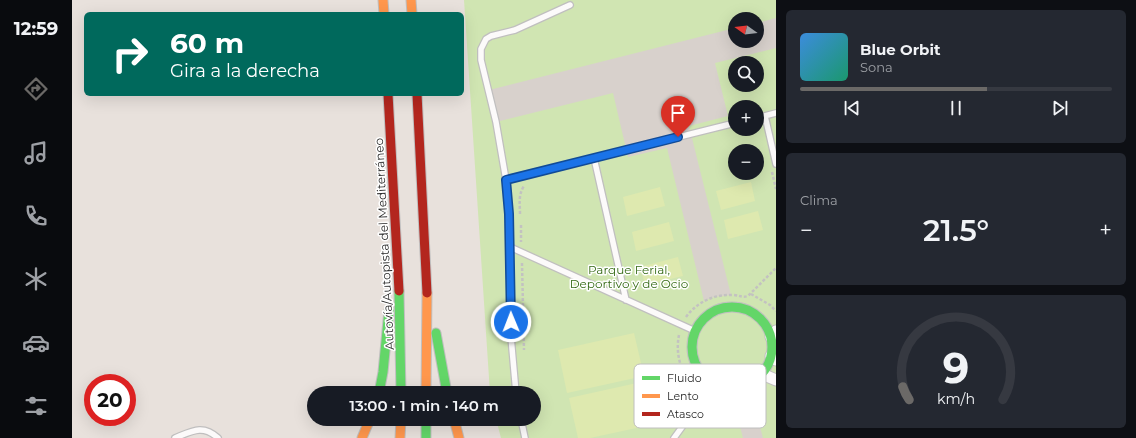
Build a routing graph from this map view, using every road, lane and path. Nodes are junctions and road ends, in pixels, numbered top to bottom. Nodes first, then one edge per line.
1 (383, 0) edge
2 (411, 0) edge
3 (570, 5) dead end
4 (384, 12) edge
5 (412, 12) edge
6 (388, 96) edge
7 (417, 96) edge
8 (776, 113) edge
9 (765, 116) joint
10 (728, 125) edge
11 (594, 158) junction
12 (776, 164) edge
13 (506, 180) junction
14 (527, 183) dead end
15 (521, 218) dead end
16 (521, 224) dead end
17 (510, 247) junction
18 (521, 252) junction
19 (398, 264) junction
20 (776, 268) edge
21 (751, 294) junction
22 (427, 295) junction
23 (626, 300) junction
24 (776, 311) edge
25 (682, 325) junction
26 (694, 331) junction
27 (774, 334) edge
28 (524, 354) dead end
29 (774, 358) edge
30 (680, 364) edge
31 (696, 364) edge
32 (766, 369) edge
33 (380, 386) edge
34 (401, 386) edge
35 (426, 386) edge
36 (445, 386) edge
37 (515, 386) edge
38 (367, 426) edge
39 (401, 426) edge
40 (426, 426) edge
41 (456, 426) edge
42 (522, 426) edge
43 (681, 428) edge
44 (175, 438) edge
45 (218, 438) edge
46 (362, 438) edge
47 (400, 438) edge
48 (426, 438) edge
49 (459, 438) edge
50 (525, 438) edge
51 (674, 438) edge

1 - 4 main road
2 - 5 main road
3 - 13 lane
6 - 19 main road, Autovía/Autopista del Mediterráneo
7 - 22 main road
8 - 9 lane
9 - 12 lane
10 - 11 lane
11 - 13 lane
11 - 23 lane
13 - 17 lane
14 - 15 path
16 - 18 path
17 - 18 lane
17 - 37 lane
18 - 23 lane
18 - 28 path
19 - 33 main road
19 - 34 main road, Autovía/Autopista del Mediterráneo
20 - 21 path
21 - 24 path
21 - 25 path
22 - 35 main road
22 - 36 main road
23 - 25 lane
25 - 26 lane
25 - 30 path
26 - 27 main road
26 - 31 main road
27 - 29 main road
29 - 32 main road
38 - 46 main road
39 - 47 main road
40 - 48 main road
41 - 49 main road
42 - 50 lane
43 - 51 lane
44 - 45 lane

